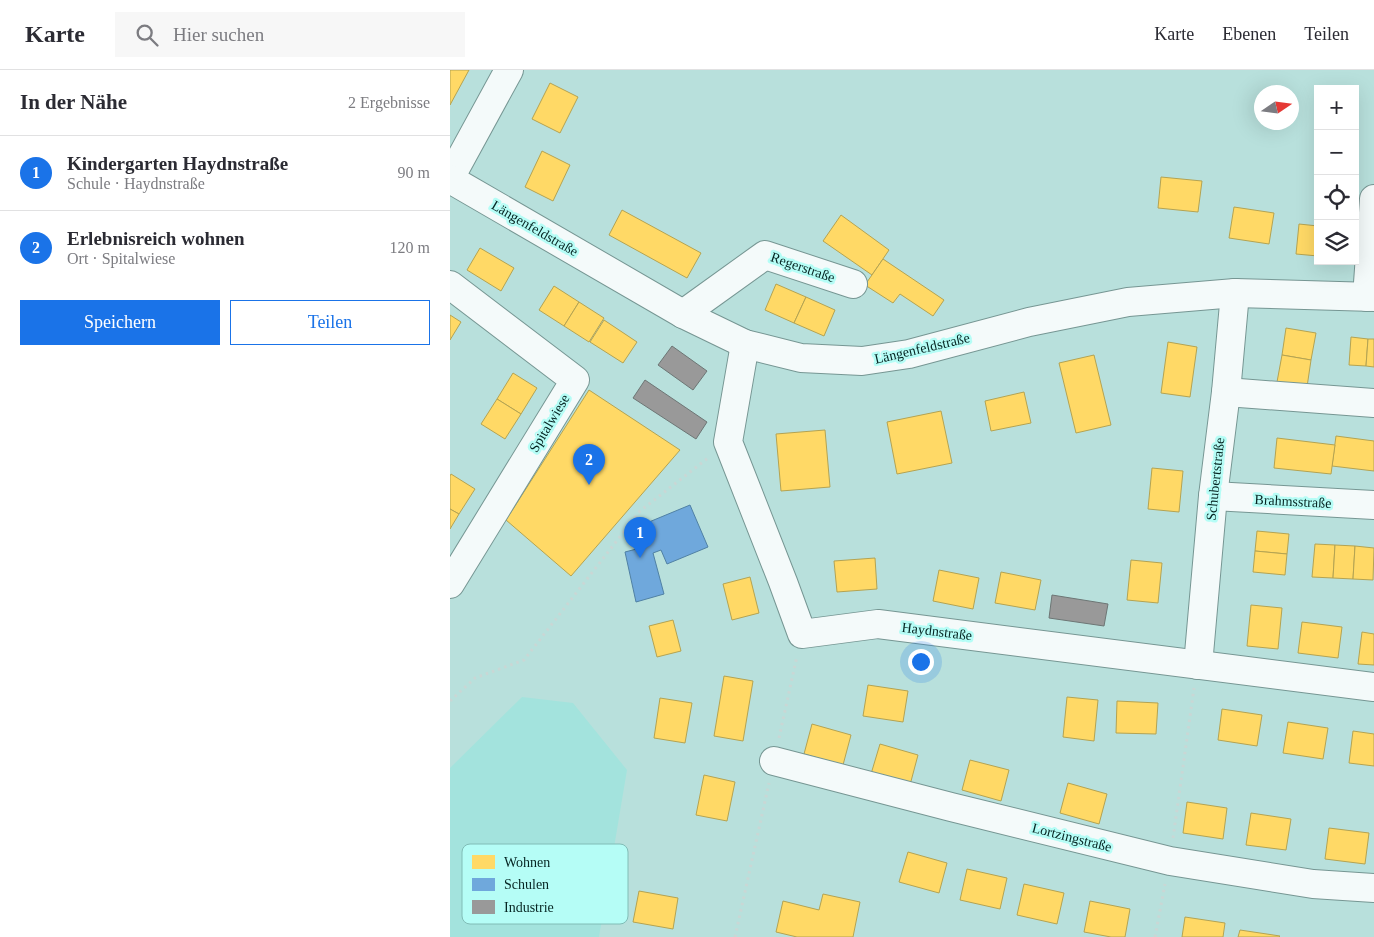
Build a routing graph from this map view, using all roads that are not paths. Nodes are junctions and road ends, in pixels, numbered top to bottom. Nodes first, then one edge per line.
1 (509, 70) edge
2 (450, 179) edge
3 (1374, 199) edge
4 (853, 284) dead end
5 (450, 285) edge
6 (1235, 293) junction
7 (1370, 297) edge
8 (683, 314) junction
9 (745, 344) junction
10 (1226, 392) junction
11 (1374, 403) edge
12 (1213, 496) junction
13 (1374, 505) edge
14 (452, 575) edge
15 (1198, 665) junction
16 (1374, 687) edge
17 (774, 761) dead end
18 (1374, 888) edge

1 - 2 street
2 - 8 street, Längenfeldstraße
3 - 7 street
4 - 8 street, Regerstraße
5 - 14 street, Spitalwiese
6 - 7 street, Längenfeldstraße
6 - 9 street, Längenfeldstraße
6 - 10 street, Schubertstraße
8 - 9 street, Längenfeldstraße
9 - 15 street, Haydnstraße
10 - 11 street
10 - 12 street, Schubertstraße
12 - 13 street, Brahmsstraße
12 - 15 street, Schubertstraße
15 - 16 street, Haydnstraße
17 - 18 street, Lortzingstraße

